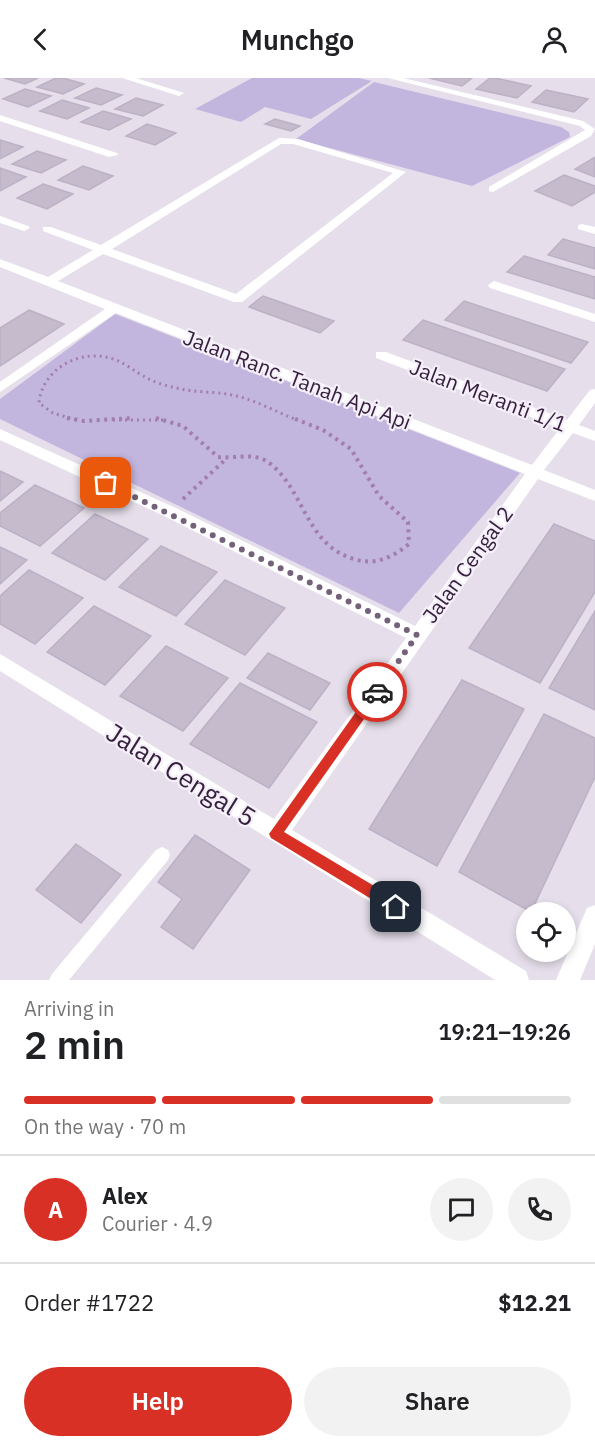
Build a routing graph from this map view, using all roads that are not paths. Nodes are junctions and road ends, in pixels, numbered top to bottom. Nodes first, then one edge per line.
1 (126, 78) edge
2 (392, 78) edge
3 (179, 93) dead end
4 (0, 118) edge
5 (113, 155) dead end
6 (493, 189) dead end
7 (0, 219) edge
8 (582, 227) dead end
9 (24, 228) dead end
10 (47, 230) dead end
11 (595, 231) edge
12 (103, 249) junction
13 (0, 263) edge
14 (49, 282) junction
15 (494, 285) dead end
16 (114, 308) junction
17 (595, 318) edge
18 (381, 355) dead end
19 (0, 388) edge
20 (595, 393) edge
21 (570, 427) junction
22 (0, 434) edge
23 (595, 436) edge
24 (535, 472) junction
25 (595, 496) edge
26 (417, 635) junction
27 (0, 662) edge
28 (276, 834) junction
29 (162, 855) dead end
30 (595, 916) edge
31 (58, 980) edge
32 (518, 980) edge
33 (568, 980) edge

1 - 3 street
2 - 6 street
4 - 5 street
7 - 9 street
8 - 11 street
10 - 12 street
12 - 12 street
12 - 14 street
13 - 14 street, Jalan Ranc. Tanah Api Api
14 - 16 street, Jalan Ranc. Tanah Api Api
15 - 17 street
16 - 19 street
16 - 24 street, Jalan Ranc. Tanah Api Api
18 - 21 street, Jalan Meranti 1/1
20 - 21 street, Jalan Cengal 2
21 - 23 street, Jalan Meranti 1/1
21 - 24 street, Jalan Cengal 2
22 - 26 street
24 - 25 street, Jalan Ranc. Tanah Api Api
24 - 26 street, Jalan Cengal 2
26 - 28 street, Jalan Cengal 2
27 - 28 street, Jalan Cengal 5
28 - 32 street, Jalan Cengal 5
29 - 31 lane
30 - 33 street

